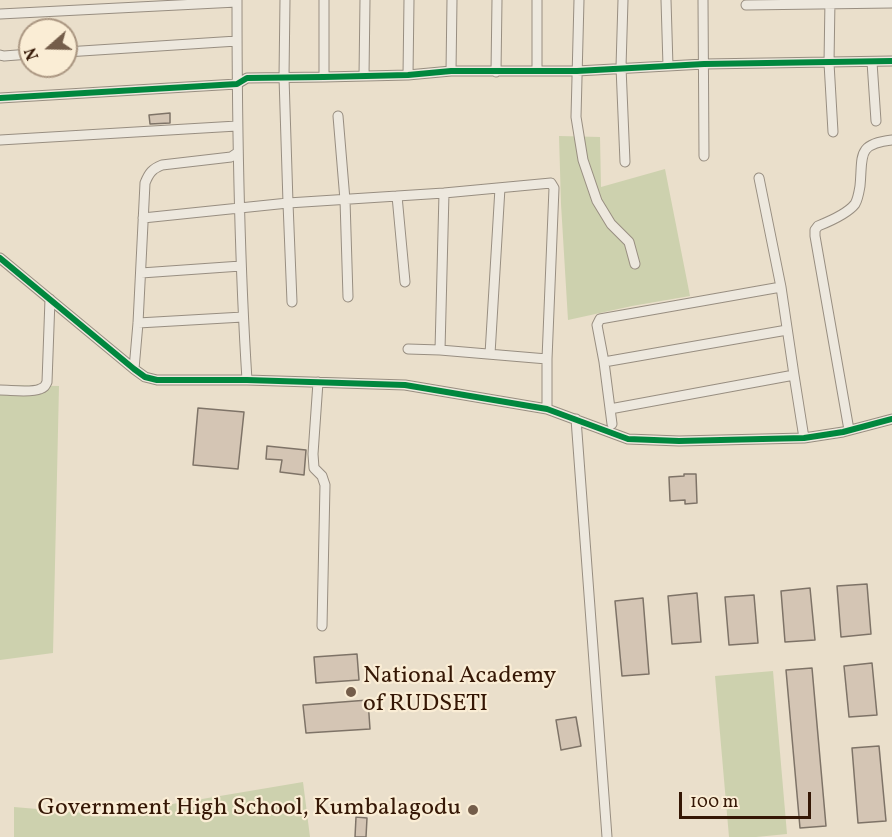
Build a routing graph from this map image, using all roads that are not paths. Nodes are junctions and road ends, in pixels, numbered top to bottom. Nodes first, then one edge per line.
1 (285, 0) edge
2 (324, 0) edge
3 (365, 0) edge
4 (409, 0) edge
5 (452, 0) edge
6 (496, 0) edge
7 (537, 0) edge
8 (579, 0) edge
9 (622, 0) edge
10 (666, 0) edge
11 (704, 0) edge
12 (237, 1) edge
13 (830, 2) edge
14 (892, 3) edge
15 (746, 5) dead end
16 (0, 14) edge
17 (237, 41) junction
18 (78, 51) edge
19 (0, 55) edge
20 (18, 55) edge
21 (892, 61) edge
22 (872, 62) junction
23 (830, 63) junction
24 (704, 64) junction
25 (668, 66) junction
26 (621, 69) junction
27 (451, 71) junction
28 (537, 71) junction
29 (577, 71) junction
30 (496, 72) junction
31 (408, 75) junction
32 (364, 76) junction
33 (284, 77) junction
34 (324, 77) junction
35 (237, 84) junction
36 (0, 99) edge
37 (338, 116) dead end
38 (876, 121) dead end
39 (237, 126) junction
40 (833, 132) dead end
41 (0, 140) edge
42 (892, 140) edge
43 (237, 153) junction
44 (704, 156) dead end
45 (625, 162) dead end
46 (759, 178) dead end
47 (500, 188) junction
48 (444, 193) junction
49 (398, 196) junction
50 (345, 200) junction
51 (288, 203) junction
52 (239, 208) junction
53 (143, 218) junction
54 (0, 258) edge
55 (635, 264) dead end
56 (241, 266) junction
57 (141, 273) junction
58 (405, 282) dead end
59 (781, 286) junction
60 (348, 297) dead end
61 (50, 299) junction
62 (292, 302) dead end
63 (243, 317) junction
64 (138, 323) junction
65 (787, 330) junction
66 (408, 349) dead end
67 (440, 350) junction
68 (490, 354) junction
69 (547, 359) junction
70 (604, 362) junction
71 (134, 369) junction
72 (794, 375) junction
73 (247, 380) junction
74 (318, 382) junction
75 (0, 390) edge
76 (547, 409) junction
77 (610, 409) junction
78 (576, 419) junction
79 (892, 419) edge
80 (612, 424) dead end
81 (849, 430) junction
82 (804, 438) junction
83 (322, 626) dead end
84 (607, 837) edge

1 - 33 street
2 - 34 street
3 - 32 street
4 - 31 street
5 - 27 street
6 - 30 street
7 - 28 street
8 - 29 street
9 - 26 street
10 - 25 street
11 - 24 street
12 - 16 street
12 - 17 street
13 - 14 street
13 - 15 street
13 - 23 street
17 - 18 street
17 - 35 street
19 - 20 street
21 - 22 street
22 - 23 street
22 - 38 street
23 - 24 street
23 - 40 street
24 - 25 street
24 - 44 street
25 - 26 street
26 - 29 street
26 - 45 street
27 - 30 street
27 - 31 street
28 - 29 street
28 - 30 street
29 - 55 street
31 - 32 street
32 - 34 street
33 - 34 street
33 - 35 street
33 - 51 street
35 - 36 street
35 - 39 street
37 - 50 street
39 - 41 street
39 - 43 street
42 - 81 street
43 - 52 street
43 - 53 street
46 - 59 street
47 - 48 street
47 - 68 street
47 - 69 street
48 - 49 street
48 - 67 street
49 - 50 street
49 - 58 street
50 - 51 street
50 - 60 street
51 - 52 street
51 - 62 street
52 - 53 street
52 - 56 street
53 - 57 street
54 - 61 street
56 - 57 street
56 - 63 street
57 - 64 street
59 - 65 street
59 - 70 street
61 - 71 street
61 - 75 street
63 - 64 street
63 - 73 street
64 - 71 street
65 - 70 street
65 - 72 street
66 - 67 street
67 - 68 street
68 - 69 street
69 - 76 street
70 - 77 street
71 - 73 street
72 - 77 street
72 - 82 street
73 - 74 street
74 - 76 street
74 - 83 street
76 - 78 street
77 - 80 street
78 - 82 street
78 - 84 street
79 - 81 street
81 - 82 street

